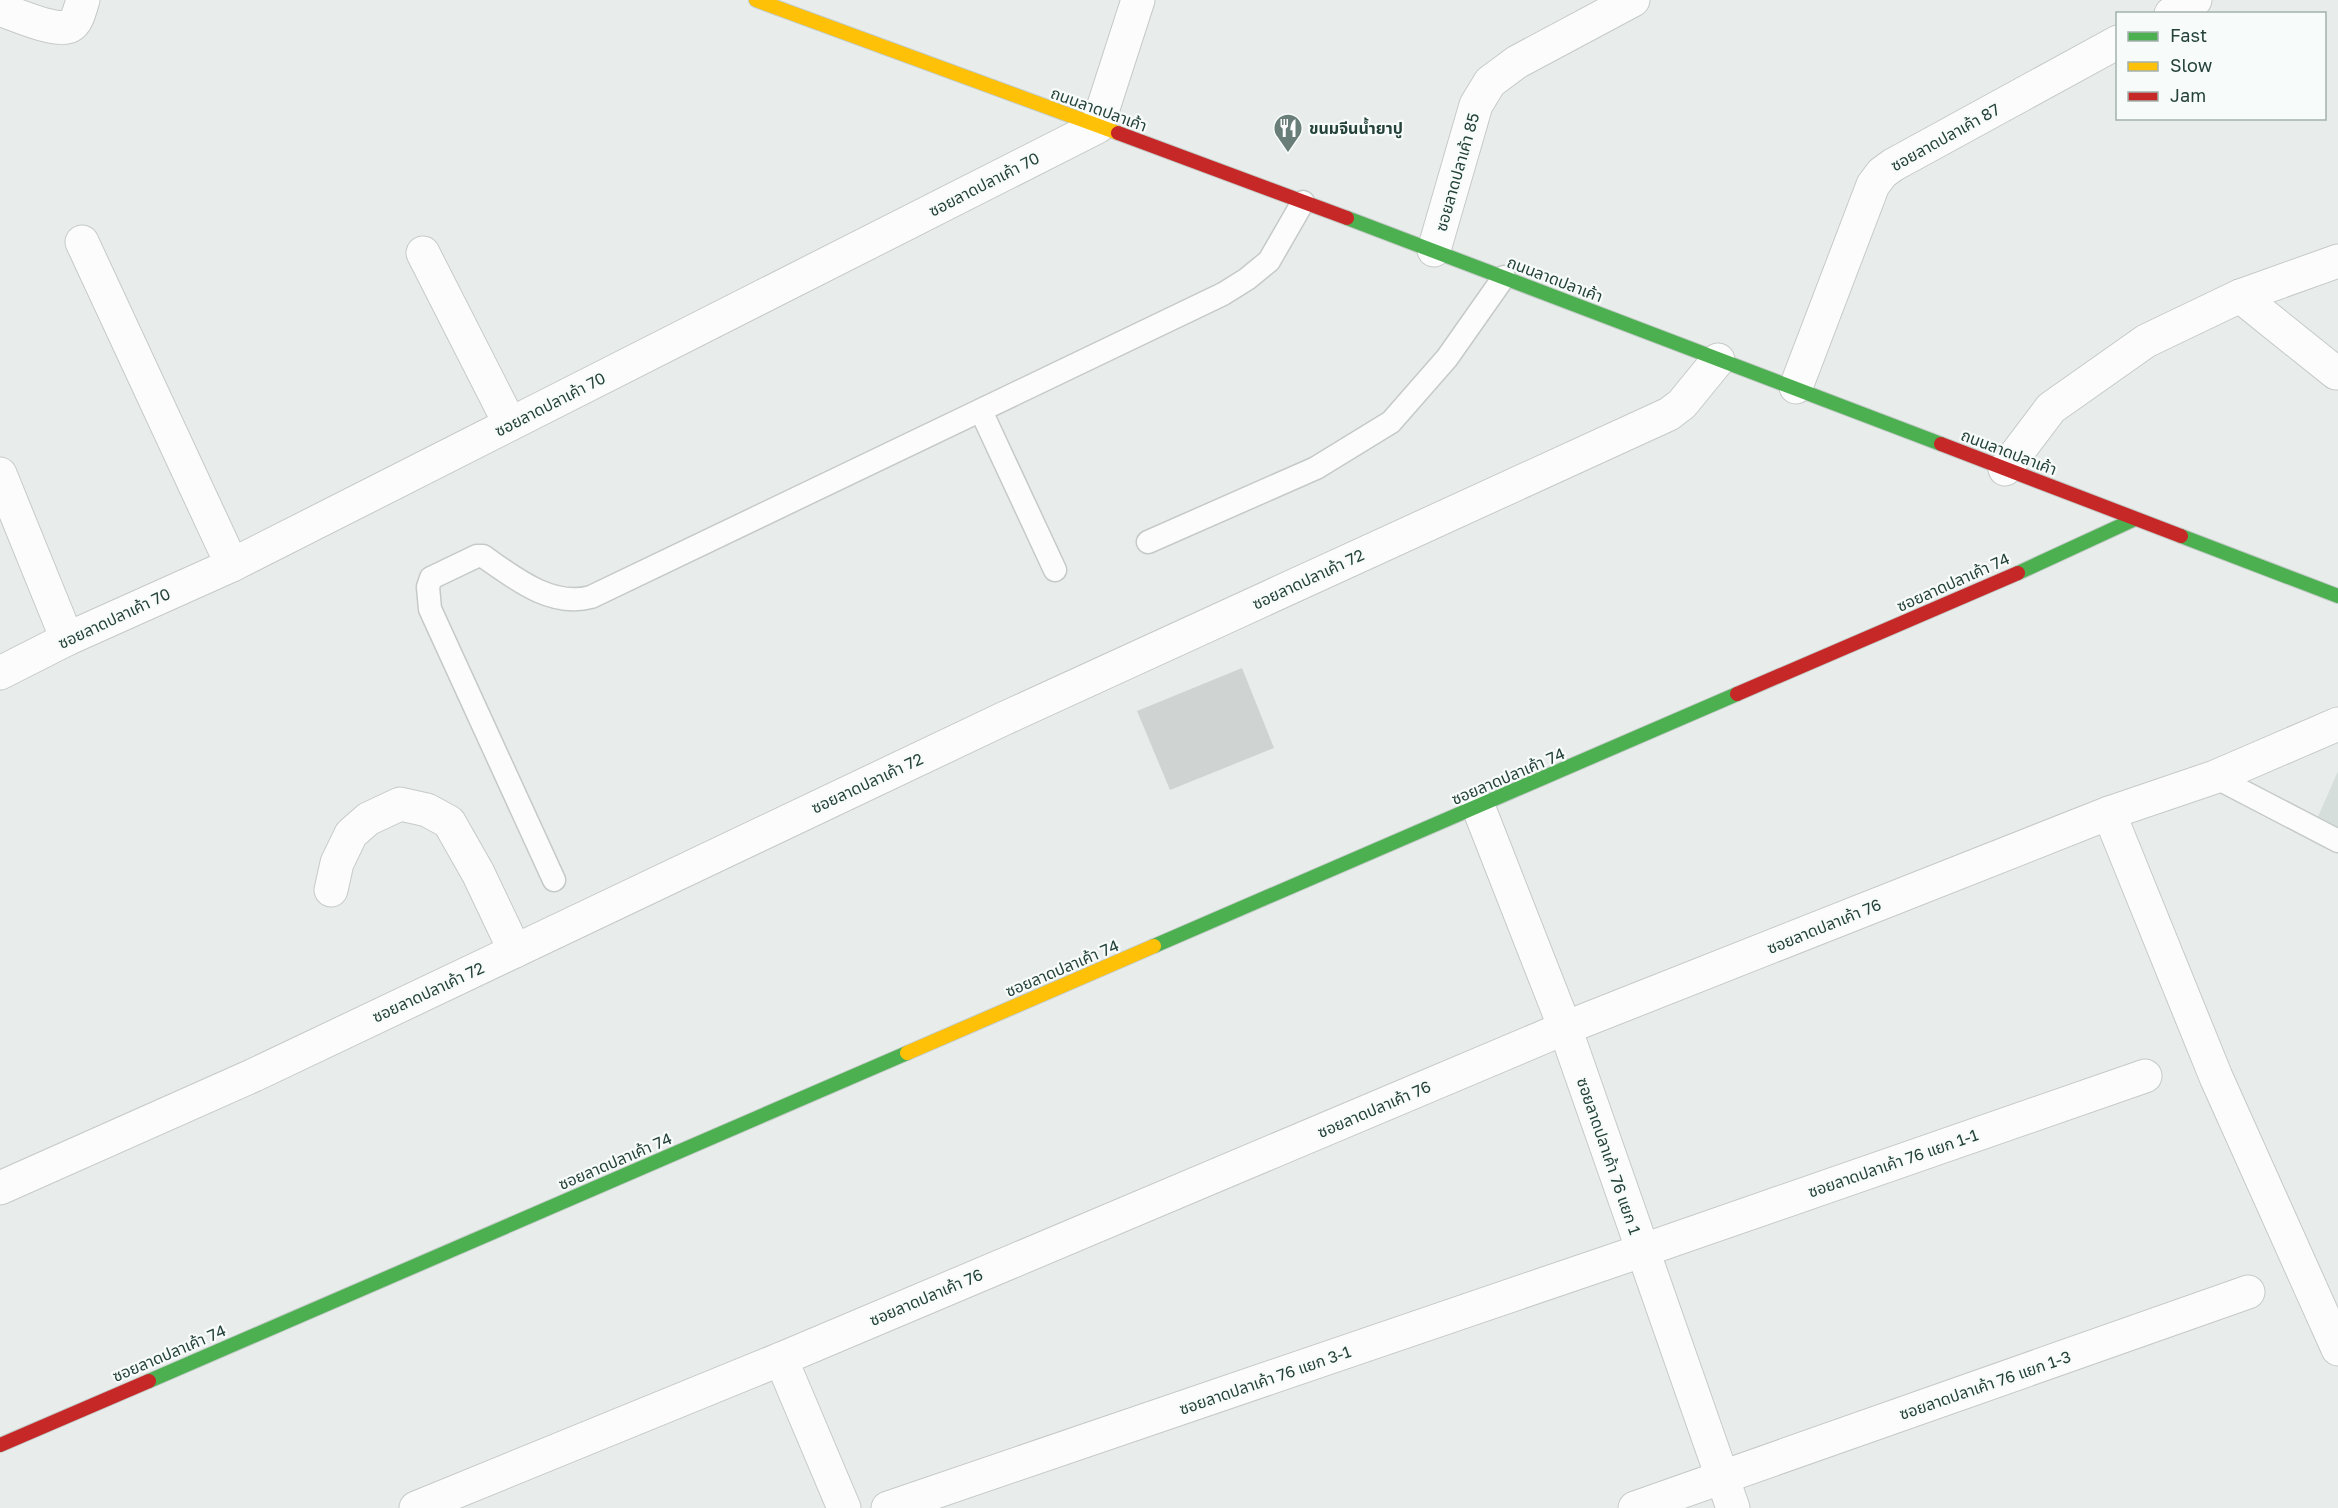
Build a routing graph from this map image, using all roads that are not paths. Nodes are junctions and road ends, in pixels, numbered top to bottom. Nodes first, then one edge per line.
1 (83, 0) edge
2 (756, 0) edge
3 (1138, 0) edge
4 (1633, 0) edge
5 (2195, 0) edge
6 (0, 9) edge
7 (2174, 12) edge
8 (2116, 43) edge
9 (1097, 127) junction
10 (1303, 202) junction
11 (82, 242) dead end
12 (1434, 250) junction
13 (423, 252) dead end
14 (2338, 261) edge
15 (1504, 277) junction
16 (2240, 296) junction
17 (1718, 360) junction
18 (2337, 366) edge
19 (1797, 387) junction
20 (981, 411) junction
21 (510, 424) junction
22 (2005, 469) junction
23 (0, 474) edge
24 (2135, 519) junction
25 (1148, 542) dead end
26 (232, 565) junction
27 (1054, 570) dead end
28 (2338, 596) edge
29 (67, 639) junction
30 (0, 673) edge
31 (2338, 724) edge
32 (2215, 777) junction
33 (1479, 806) junction
34 (2109, 813) junction
35 (2338, 841) edge
36 (554, 879) dead end
37 (331, 890) dead end
38 (515, 951) junction
39 (1565, 1028) junction
40 (2145, 1076) dead end
41 (0, 1188) edge
42 (1641, 1251) junction
43 (2248, 1292) dead end
44 (2338, 1349) edge
45 (781, 1359) junction
46 (0, 1445) edge
47 (1722, 1478) junction
48 (416, 1508) edge
49 (844, 1508) edge
50 (888, 1508) edge
51 (1635, 1508) edge
52 (1733, 1508) edge

1 - 6 street
2 - 9 street, ถนนลาดปลาเค้า
3 - 9 street
4 - 12 street, ซอยลาดปลาเค้า 85
5 - 7 street
8 - 19 street, ซอยลาดปลาเค้า 87
9 - 10 street, ถนนลาดปลาเค้า
9 - 21 street, ซอยลาดปลาเค้า 70
10 - 12 street, ถนนลาดปลาเค้า
10 - 20 lane
11 - 26 street
12 - 15 street, ถนนลาดปลาเค้า
13 - 21 street
14 - 16 street
15 - 17 street, ถนนลาดปลาเค้า
15 - 25 lane
16 - 18 street
16 - 22 street
17 - 19 street, ถนนลาดปลาเค้า
17 - 38 street, ซอยลาดปลาเค้า 72
19 - 22 street, ถนนลาดปลาเค้า
20 - 27 lane
20 - 36 lane
21 - 26 street, ซอยลาดปลาเค้า 70
22 - 24 street, ถนนลาดปลาเค้า
23 - 29 street
24 - 28 street, ถนนลาดปลาเค้า
24 - 33 street, ซอยลาดปลาเค้า 74
26 - 29 street, ซอยลาดปลาเค้า 70
29 - 30 street, ซอยลาดปลาเค้า 70
31 - 32 street, ซอยลาดปลาเค้า 76
32 - 34 street, ซอยลาดปลาเค้า 76
32 - 35 lane
33 - 39 street, ซอยลาดปลาเค้า 76 แยก 1
33 - 46 street, ซอยลาดปลาเค้า 74
34 - 39 street, ซอยลาดปลาเค้า 76
34 - 44 street
37 - 38 street
38 - 41 street, ซอยลาดปลาเค้า 72
39 - 42 street, ซอยลาดปลาเค้า 76 แยก 1
39 - 45 street, ซอยลาดปลาเค้า 76
40 - 42 street, ซอยลาดปลาเค้า 76 แยก 1-1
42 - 47 street, ซอยลาดปลาเค้า 76 แยก 1
42 - 50 street, ซอยลาดปลาเค้า 76 แยก 3-1
43 - 47 street, ซอยลาดปลาเค้า 76 แยก 1-3
45 - 48 street, ซอยลาดปลาเค้า 76
45 - 49 street
47 - 51 street, ซอยลาดปลาเค้า 76 แยก 1-3
47 - 52 street, ซอยลาดปลาเค้า 76 แยก 1

